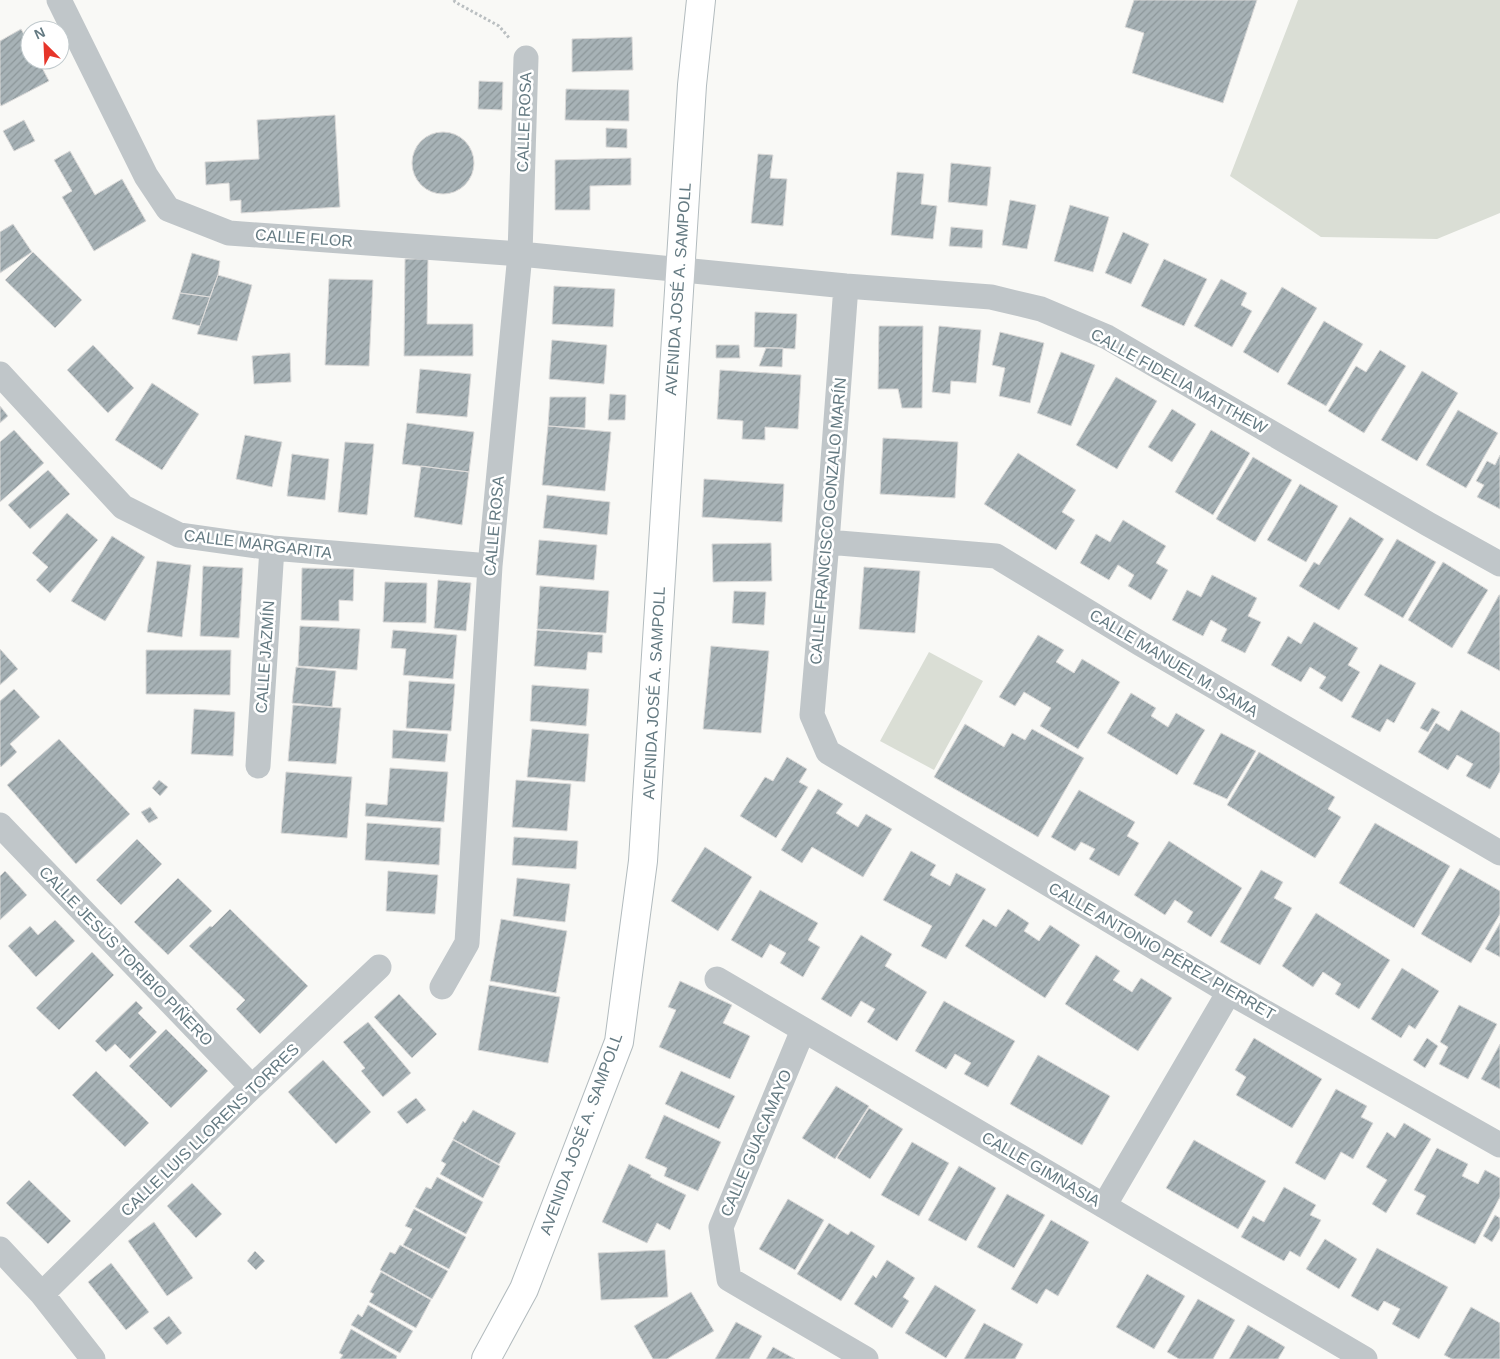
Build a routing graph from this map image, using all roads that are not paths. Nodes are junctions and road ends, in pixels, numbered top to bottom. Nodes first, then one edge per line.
1 (59, 0) edge
2 (701, 0) edge
3 (526, 58) road end
4 (520, 254) junction
5 (679, 270) junction
6 (846, 286) junction
7 (0, 374) edge
8 (827, 542) junction
9 (272, 548) junction
10 (1500, 564) edge
11 (490, 566) junction
12 (828, 752) joint
13 (258, 766) dead end
14 (0, 825) edge
15 (1500, 853) edge
16 (379, 967) dead end
17 (717, 979) dead end
18 (442, 987) dead end
19 (1229, 992) junction
20 (803, 1030) junction
21 (252, 1086) junction
22 (1500, 1145) edge
23 (1104, 1206) junction
24 (0, 1249) edge
25 (42, 1294) junction
26 (93, 1359) edge
27 (486, 1359) edge
28 (866, 1359) edge
29 (1365, 1359) edge

1 - 4 street, CALLE FLOR
2 - 5 street, AVENIDA JOSÉ A. SAMPOLL
3 - 4 street, CALLE ROSA
4 - 5 street, CALLE FLOR
4 - 11 street, CALLE ROSA
5 - 6 street, CALLE FIDELIA MATTHEW
5 - 27 street, AVENIDA JOSÉ A. SAMPOLL
6 - 8 street, CALLE FRANCISCO GONZALO MARÍN
6 - 10 street, CALLE FIDELIA MATTHEW
7 - 9 street, CALLE MARGARITA
8 - 12 street, CALLE FRANCISCO GONZALO MARÍN
8 - 15 street, CALLE MANUEL M. SAMA
9 - 11 street, CALLE MARGARITA
9 - 13 street, CALLE JAZMÍN
11 - 18 street, CALLE ROSA
12 - 19 street, CALLE ANTONIO PÉREZ PIERRET
14 - 21 street, CALLE JESÚS TORIBIO PIÑERO
16 - 21 street, CALLE LUIS LLORENS TORRES
17 - 20 street, CALLE GIMNASIA
19 - 22 street, CALLE ANTONIO PÉREZ PIERRET
19 - 23 street
20 - 23 street, CALLE GIMNASIA
20 - 28 street, CALLE GUACAMAYO
21 - 25 street, CALLE LUIS LLORENS TORRES
23 - 29 street, CALLE GIMNASIA
24 - 25 street
25 - 26 street

